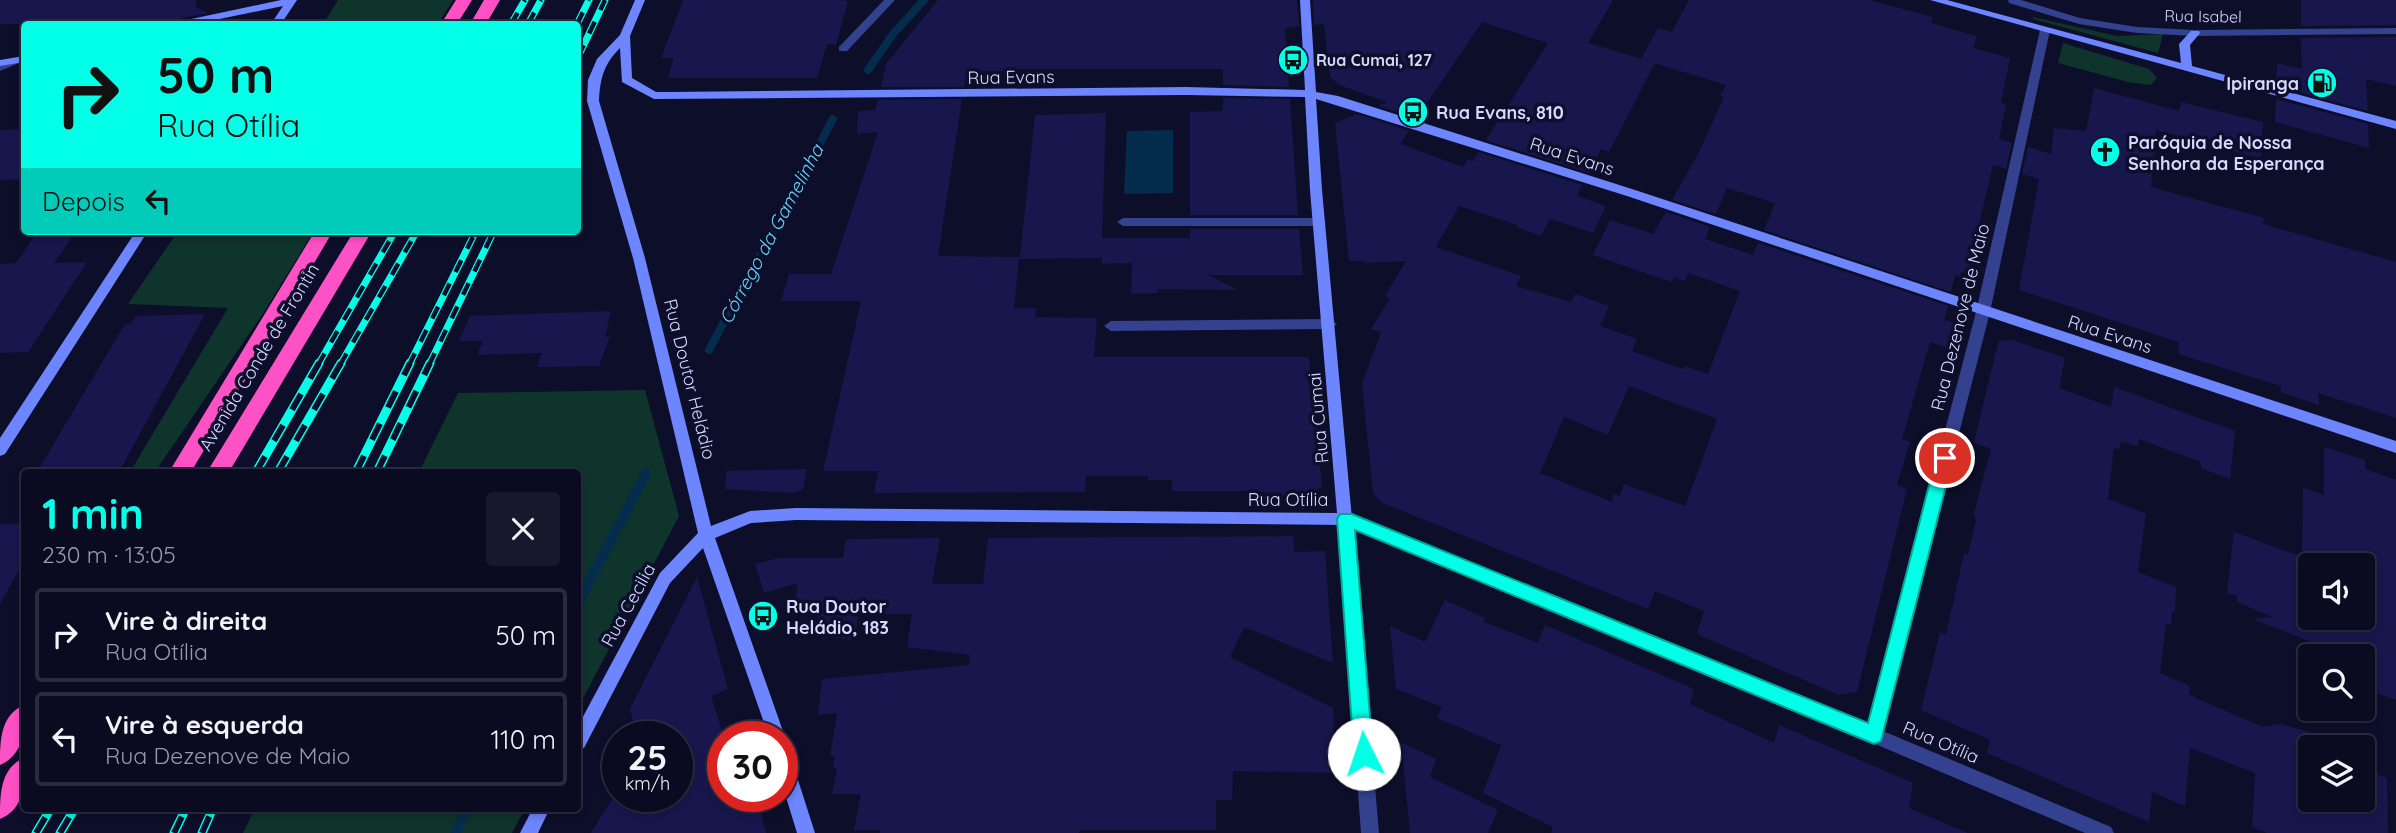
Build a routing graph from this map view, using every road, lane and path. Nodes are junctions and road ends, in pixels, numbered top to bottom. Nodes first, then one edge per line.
1 (291, 0) edge
2 (464, 0) edge
3 (492, 0) edge
4 (640, 0) edge
5 (890, 0) edge
6 (1306, 0) edge
7 (1936, 0) edge
8 (2012, 0) edge
9 (2014, 20) junction
10 (196, 21) edge
11 (278, 21) edge
12 (451, 21) edge
13 (480, 21) edge
14 (2045, 30) junction
15 (2396, 31) edge
16 (2195, 33) junction
17 (625, 36) junction
18 (843, 49) dead end
19 (20, 60) edge
20 (0, 65) edge
21 (2187, 67) junction
22 (1309, 94) junction
23 (2396, 125) edge
24 (1123, 222) dead end
25 (1320, 222) junction
26 (139, 235) edge
27 (322, 235) edge
28 (361, 235) edge
29 (1983, 312) junction
30 (1330, 324) junction
31 (1111, 326) dead end
32 (2396, 447) edge
33 (0, 450) edge
34 (182, 469) edge
35 (220, 469) edge
36 (1346, 519) junction
37 (706, 535) junction
38 (771, 721) edge
39 (21, 722) edge
40 (1874, 735) junction
41 (581, 736) edge
42 (0, 753) edge
43 (21, 774) edge
44 (0, 806) edge
45 (798, 807) edge
46 (540, 812) edge
47 (529, 833) edge
48 (806, 833) edge
49 (1370, 833) edge
50 (2105, 833) edge

1 - 10 street
1 - 11 street
2 - 12 highway
3 - 13 highway
4 - 17 street
5 - 18 street
6 - 22 street, Rua Cumai
7 - 9 street
8 - 9 street
8 - 16 street, Rua Isabel
9 - 14 street
14 - 21 street
14 - 29 street, Rua Dezenove de Maio
15 - 16 street, Rua Isabel
16 - 21 street
17 - 22 street, Rua Evans
17 - 37 street, Rua Doutor Heládio
19 - 20 street
21 - 23 street
22 - 25 street, Rua Cumai
22 - 29 street, Rua Evans
24 - 25 street
25 - 30 street, Rua Cumai
26 - 33 street
27 - 34 highway, Avenida Conde de Frontin
28 - 35 highway, Avenida Conde de Frontin
29 - 32 street, Rua Evans
29 - 40 street, Rua Dezenove de Maio
30 - 31 street
30 - 36 street, Rua Cumai
36 - 37 street, Rua Otília
36 - 40 street, Rua Otília
36 - 49 street, Rua Cumai
37 - 38 street, Rua Doutor Heládio
37 - 41 street, Rua Cecilia
39 - 42 highway
40 - 50 street, Rua Otília
43 - 44 highway
45 - 48 street
46 - 47 street

